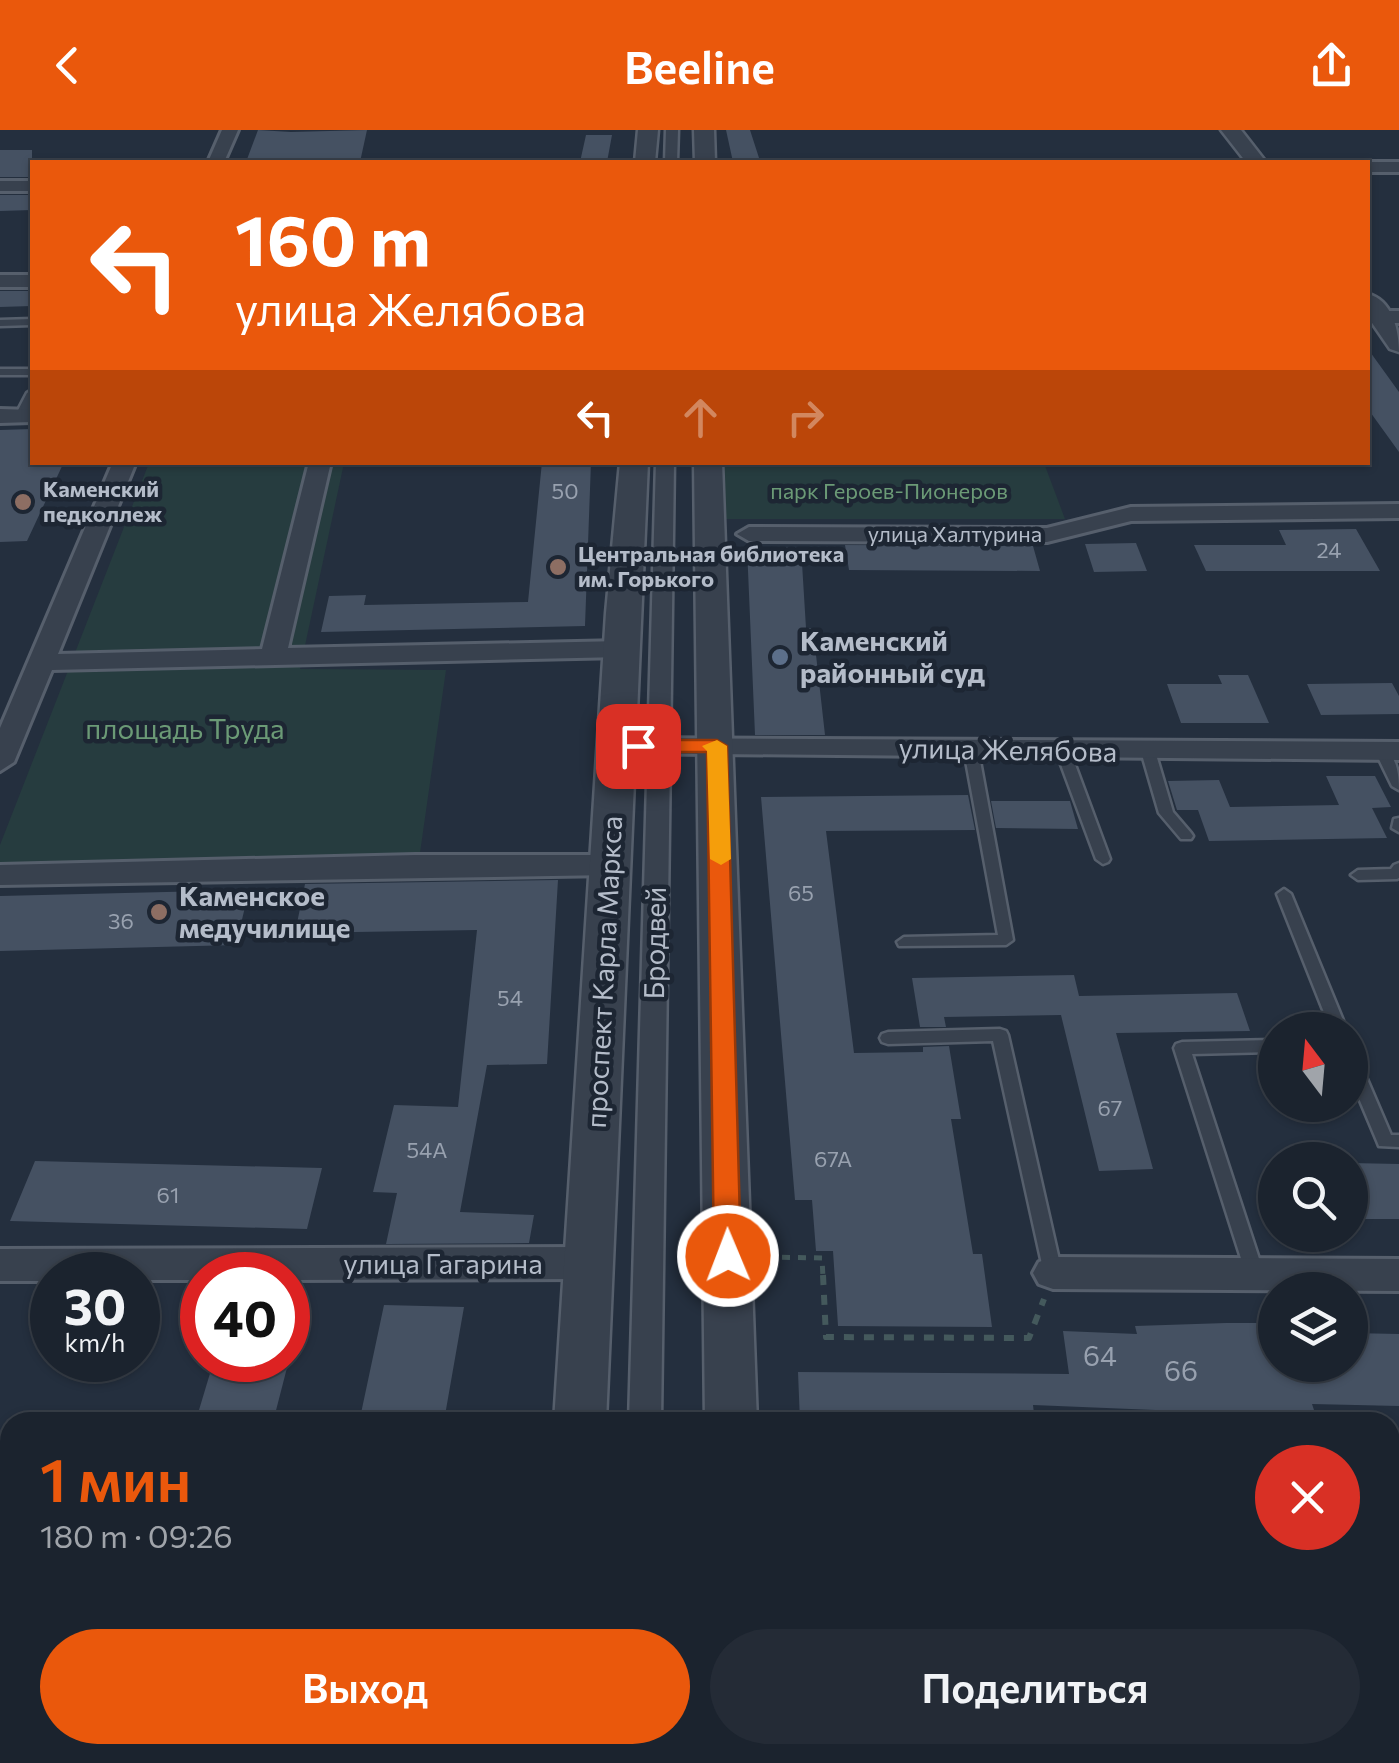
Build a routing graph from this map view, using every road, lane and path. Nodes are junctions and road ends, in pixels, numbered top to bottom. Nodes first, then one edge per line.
1 (230, 130) edge
2 (648, 130) edge
3 (672, 130) edge
4 (704, 130) edge
5 (1231, 130) edge
6 (217, 160) edge
7 (644, 160) edge
8 (672, 160) edge
9 (705, 160) edge
10 (1254, 160) edge
11 (1370, 167) edge
12 (1399, 167) edge
13 (0, 174) edge
14 (30, 174) edge
15 (1370, 177) edge
16 (1399, 177) edge
17 (0, 186) edge
18 (30, 186) edge
19 (0, 281) edge
20 (30, 281) edge
21 (1378, 309) edge
22 (30, 322) edge
23 (0, 324) edge
24 (1399, 344) edge
25 (0, 372) edge
26 (30, 372) edge
27 (124, 465) edge
28 (319, 465) edge
29 (634, 465) edge
30 (665, 465) edge
31 (708, 465) edge
32 (1399, 511) edge
33 (749, 534) dead end
34 (622, 650) junction
35 (273, 657) junction
36 (42, 662) junction
37 (659, 745) junction
38 (717, 746) junction
39 (617, 747) junction
40 (971, 750) junction
41 (1063, 751) junction
42 (1148, 751) junction
43 (1390, 751) edge
44 (0, 762) edge
45 (1399, 786) edge
46 (1186, 836) dead end
47 (1104, 859) dead end
48 (610, 866) junction
49 (1399, 868) edge
50 (0, 875) edge
51 (1358, 875) dead end
52 (1284, 894) dead end
53 (904, 942) dead end
54 (1331, 1012) edge
55 (888, 1038) dead end
56 (1258, 1046) edge
57 (1368, 1100) edge
58 (1399, 1141) edge
59 (728, 1256) junction
60 (587, 1263) junction
61 (0, 1265) edge
62 (1054, 1273) junction
63 (1255, 1274) junction
64 (1399, 1275) edge
65 (580, 1412) edge
66 (645, 1412) edge
67 (731, 1412) edge

1 - 6 street
2 - 7 street
3 - 8 street
4 - 9 street
5 - 10 street
11 - 12 street
13 - 14 street
15 - 16 street
17 - 18 street
19 - 20 street
21 - 24 street
22 - 23 lane
25 - 26 lane
27 - 36 street
28 - 35 street
29 - 34 street, проспект Карла Маркса
30 - 37 street, Бродвей
31 - 38 street
32 - 33 street, улица Халтурина
34 - 35 street
34 - 39 street, проспект Карла Маркса
35 - 36 street
36 - 44 street
37 - 38 street, улица Желябова
37 - 39 street, улица Желябова
37 - 66 street, Бродвей
38 - 40 street, улица Желябова
38 - 59 street
39 - 48 street, проспект Карла Маркса
40 - 41 street, улица Желябова
40 - 53 lane
41 - 42 street, улица Желябова
41 - 47 lane
42 - 43 street, улица Желябова
42 - 46 lane
43 - 45 lane
48 - 50 street
48 - 60 street, проспект Карла Маркса
49 - 51 lane
52 - 54 lane
55 - 62 lane
56 - 63 lane
57 - 58 lane
59 - 62 path
59 - 67 street
60 - 61 street, улица Гагарина
60 - 65 street, проспект Карла Маркса
62 - 63 street
63 - 64 street

